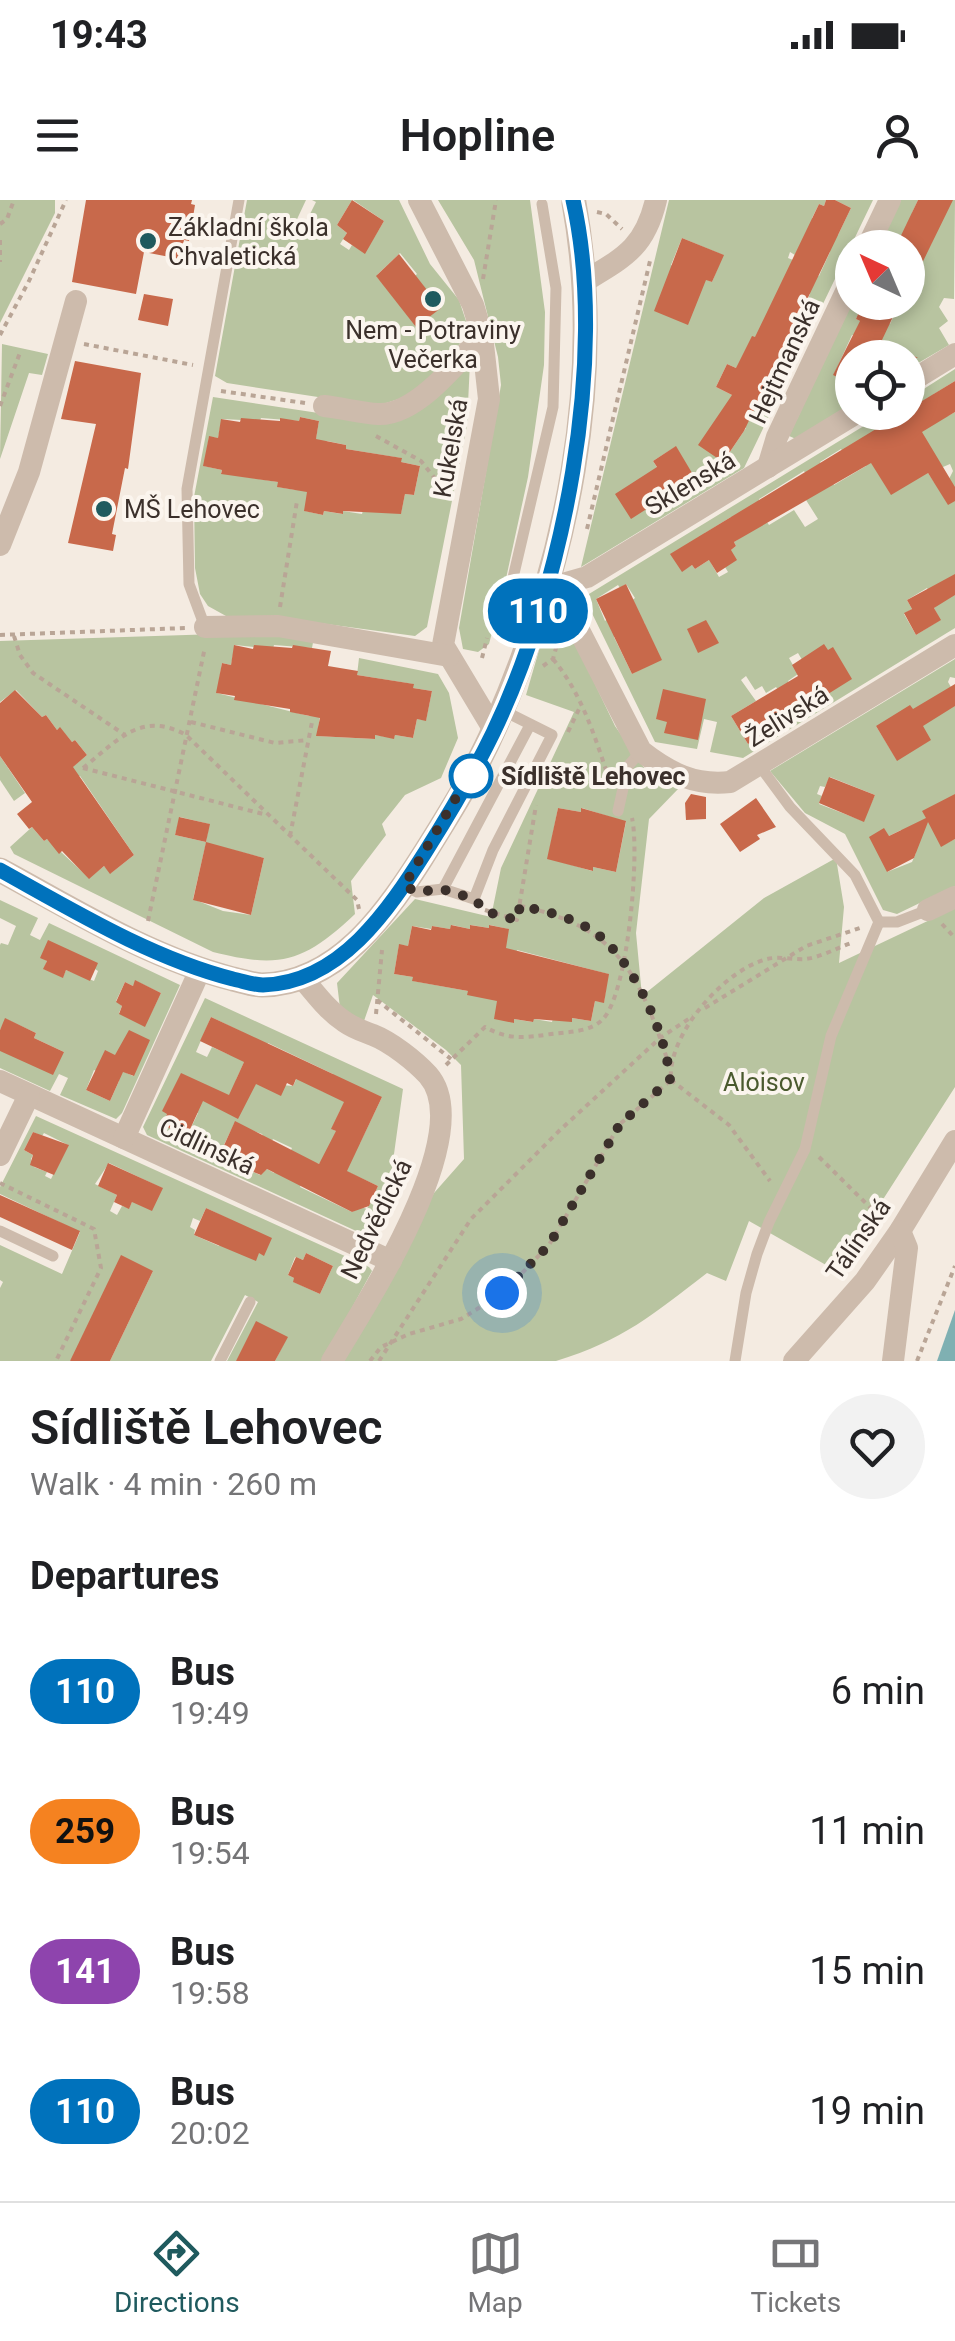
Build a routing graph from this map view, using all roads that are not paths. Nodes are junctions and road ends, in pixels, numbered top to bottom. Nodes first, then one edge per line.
1 (239, 200) edge
2 (419, 200) edge
3 (656, 200) edge
4 (890, 200) edge
5 (542, 204) dead end
6 (574, 205) road end
7 (876, 230) edge
8 (580, 242) junction
9 (550, 246) junction
10 (586, 281) junction
11 (76, 302) dead end
12 (835, 315) edge
13 (482, 335) junction
14 (955, 354) edge
15 (925, 373) edge
16 (324, 406) road end
17 (835, 426) edge
18 (768, 467) junction
19 (0, 545) edge
20 (545, 589) junction
21 (204, 627) joint
22 (500, 630) dead end
23 (955, 645) edge
24 (449, 656) junction
25 (498, 720) junction
26 (530, 725) junction
27 (642, 751) junction
28 (759, 765) junction
29 (618, 811) road end
30 (0, 870) edge
31 (404, 886) junction
32 (442, 889) junction
33 (955, 897) edge
34 (928, 910) joint
35 (876, 928) junction
36 (200, 970) junction
37 (303, 978) junction
38 (0, 1081) edge
39 (29, 1095) junction
40 (124, 1138) junction
41 (955, 1140) edge
42 (0, 1156) edge
43 (894, 1228) junction
44 (0, 1231) edge
45 (52, 1256) dead end
46 (390, 1260) junction
47 (250, 1302) dead end
48 (220, 1361) edge
49 (332, 1361) edge
50 (734, 1361) edge
51 (794, 1361) edge
52 (893, 1361) edge

1 - 21 lane
2 - 13 street, Kukelská
3 - 10 street
4 - 7 street
5 - 9 lane
6 - 8 street
8 - 9 lane
8 - 10 street
9 - 22 lane
10 - 20 street
11 - 19 street
12 - 18 street, Hejtmanská
13 - 16 street
13 - 24 street, Kukelská
14 - 15 street
17 - 18 street, Sklenská
18 - 20 street, Sklenská
20 - 25 street
20 - 27 street
21 - 24 street
23 - 28 street, Želivská
24 - 25 street
25 - 26 lane
25 - 31 street
26 - 32 lane
26 - 32 lane
27 - 28 street, Želivská
27 - 29 lane
28 - 35 lane
30 - 36 street
31 - 32 lane
31 - 37 street
33 - 34 street
34 - 35 lane
35 - 50 lane
36 - 37 street
36 - 40 street
37 - 46 street, Nedvědická
38 - 39 street, Cidlinská
39 - 40 street, Cidlinská
39 - 42 street
40 - 46 street, Cidlinská
41 - 43 street, Tálínská
43 - 51 street, Tálínská
43 - 52 street
44 - 45 lane
46 - 49 street, Nedvědická
47 - 48 lane

